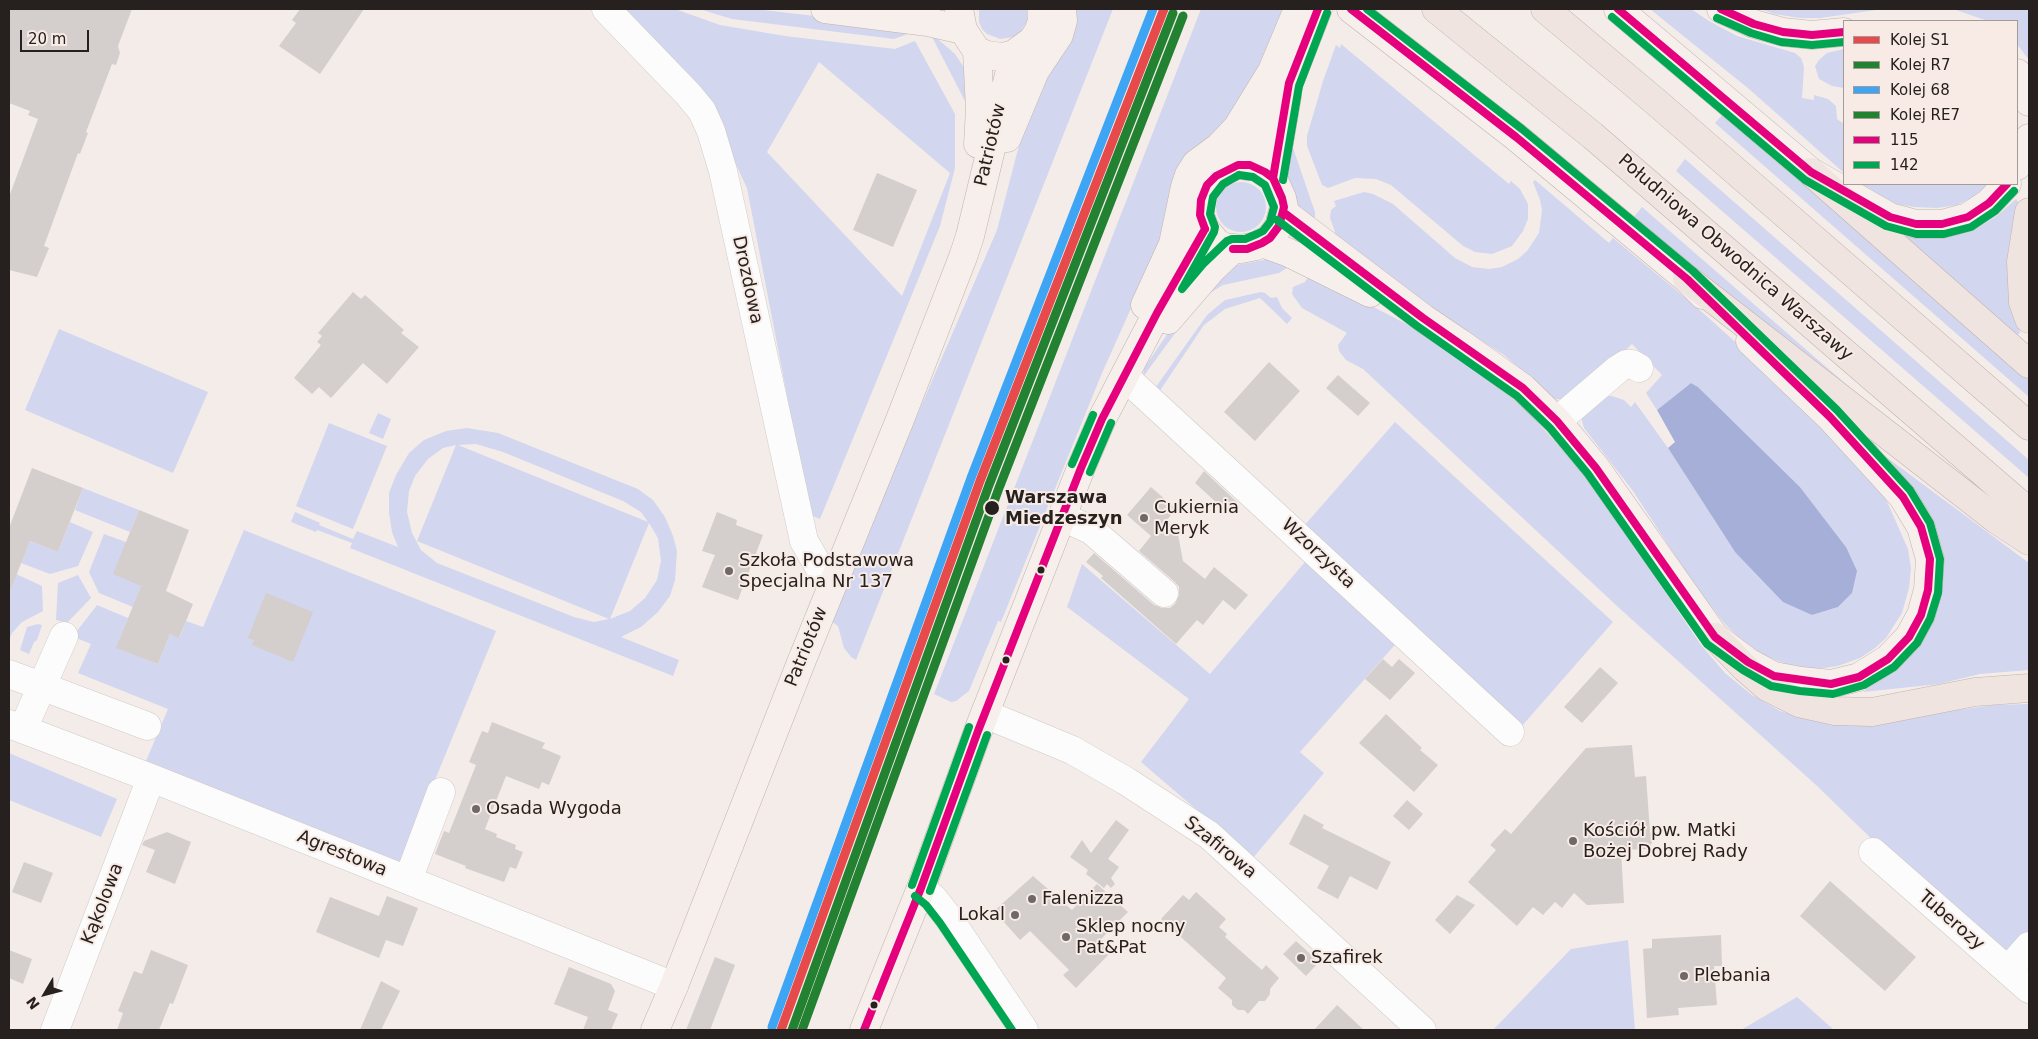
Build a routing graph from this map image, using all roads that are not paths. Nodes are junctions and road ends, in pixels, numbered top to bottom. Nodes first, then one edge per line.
1 (606, 9) edge
2 (825, 9) edge
3 (1042, 9) edge
4 (1062, 9) edge
5 (1351, 9) edge
6 (1436, 9) edge
7 (1545, 9) edge
8 (1618, 9) edge
9 (1721, 9) edge
10 (1306, 14) edge
11 (966, 30) edge
12 (1843, 32) edge
13 (1014, 54) junction
14 (2018, 75) edge
15 (1289, 83) junction
16 (2029, 102) edge
17 (2029, 138) edge
18 (2018, 164) edge
19 (1238, 165) junction
20 (1811, 172) junction
21 (1273, 178) junction
22 (2006, 185) edge
23 (1283, 212) junction
24 (2029, 212) edge
25 (1205, 229) junction
26 (970, 236) junction
27 (1262, 243) junction
28 (1232, 249) junction
29 (1687, 279) junction
30 (1423, 318) junction
31 (2029, 319) edge
32 (2029, 364) edge
33 (1639, 368) dead end
34 (1128, 372) junction
35 (1557, 421) junction
36 (2029, 426) edge
37 (2029, 512) edge
38 (1062, 517) junction
39 (2029, 541) edge
40 (835, 577) junction
41 (1164, 593) dead end
42 (64, 636) dead end
43 (1715, 637) junction
44 (9, 674) edge
45 (42, 686) junction
46 (2029, 688) edge
47 (985, 714) junction
48 (147, 726) dead end
49 (16, 727) edge
50 (1510, 732) dead end
51 (151, 778) junction
52 (441, 792) dead end
53 (1873, 852) dead end
54 (408, 880) junction
55 (921, 888) junction
56 (2029, 946) edge
57 (2008, 970) junction
58 (674, 986) junction
59 (2029, 990) edge
60 (55, 1030) edge
61 (655, 1030) edge
62 (864, 1030) edge
63 (1024, 1030) edge
64 (1422, 1030) edge

1 - 40 street, Drozdowa
2 - 11 main road
3 - 13 main road
4 - 26 main road
5 - 29 main road
6 - 37 highway, Południowa Obwodnica Warszawy
7 - 36 highway
8 - 20 main road
9 - 12 main road
10 - 15 main road
10 - 34 main road
11 - 13 main road
11 - 26 main road, Patriotów
13 - 26 main road, Patriotów
14 - 16 main road
15 - 19 main road
15 - 21 main road
17 - 18 main road
19 - 21 main road
19 - 25 main road
20 - 22 main road
20 - 32 highway
21 - 23 main road
23 - 27 main road
23 - 30 main road
24 - 31 highway
25 - 28 main road
25 - 34 main road
26 - 40 main road, Patriotów
27 - 28 main road
27 - 30 main road
28 - 34 main road
29 - 39 highway
29 - 43 main road
30 - 35 main road
33 - 35 street
34 - 38 main road
34 - 50 street, Wzorzysta
35 - 43 main road
38 - 41 street
38 - 47 main road
40 - 58 main road, Patriotów
42 - 45 street
43 - 46 highway
44 - 45 street
45 - 48 street
45 - 49 street
47 - 55 main road
47 - 64 street, Szafirowa
49 - 51 street, Agrestowa
51 - 54 street, Agrestowa
51 - 60 street, Kąkolowa
52 - 54 street
53 - 57 street, Tuberozy
54 - 58 street, Agrestowa
55 - 62 main road
55 - 63 street
56 - 57 street
57 - 59 street, Tuberozy
58 - 61 main road, Patriotów

